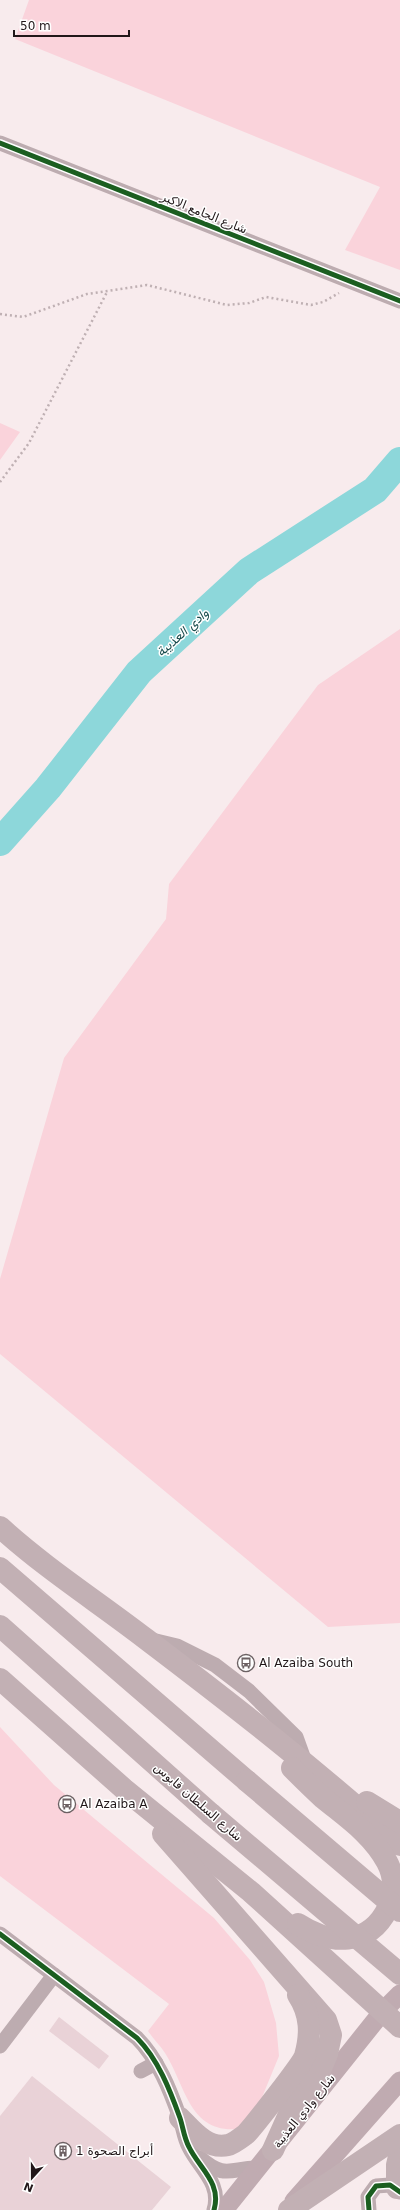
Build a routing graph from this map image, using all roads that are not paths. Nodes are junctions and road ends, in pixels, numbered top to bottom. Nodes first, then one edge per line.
1 (0, 143) edge
2 (400, 301) edge
3 (0, 1527) edge
4 (0, 1568) edge
5 (0, 1626) edge
6 (146, 1639) junction
7 (0, 1679) edge
8 (0, 1683) edge
9 (22, 1699) junction
10 (243, 1714) junction
11 (305, 1762) junction
12 (332, 1784) junction
13 (124, 1789) junction
14 (400, 1822) edge
15 (400, 1844) edge
16 (251, 1892) junction
17 (400, 1911) edge
18 (0, 1934) edge
19 (281, 1966) junction
20 (400, 1974) edge
21 (54, 1975) junction
22 (400, 1994) edge
23 (384, 2012) junction
24 (400, 2027) edge
25 (0, 2046) edge
26 (156, 2063) junction
27 (141, 2071) dead end
28 (400, 2081) edge
29 (180, 2118) junction
30 (400, 2135) edge
31 (189, 2147) junction
32 (273, 2150) junction
33 (400, 2152) edge
34 (258, 2168) junction
35 (398, 2190) edge
36 (367, 2208) edge
37 (214, 2210) edge
38 (224, 2210) edge
39 (286, 2210) edge
40 (289, 2210) edge

1 - 2 street, شارع الجامع الاكبر
3 - 6 highway
4 - 17 highway, bridge
5 - 20 highway, شارع السلطان قابوس, bridge
6 - 10 highway
6 - 11 street
7 - 9 highway
8 - 9 highway
9 - 13 highway
10 - 11 highway
10 - 16 highway
11 - 12 highway
12 - 14 highway
12 - 15 highway
13 - 16 highway
13 - 19 highway
16 - 23 highway
18 - 21 street
19 - 29 highway
19 - 32 highway
21 - 25 street
21 - 26 street
22 - 23 main road, شارع وادي العذيبة
23 - 24 highway
23 - 32 main road, شارع وادي العذيبة
26 - 27 street
26 - 29 street
28 - 39 main road
29 - 31 street
30 - 40 highway
31 - 34 street
31 - 37 street
32 - 34 main road, شارع وادي العذيبة
33 - 35 highway
34 - 38 main road, شارع وادي العذيبة
35 - 36 street

